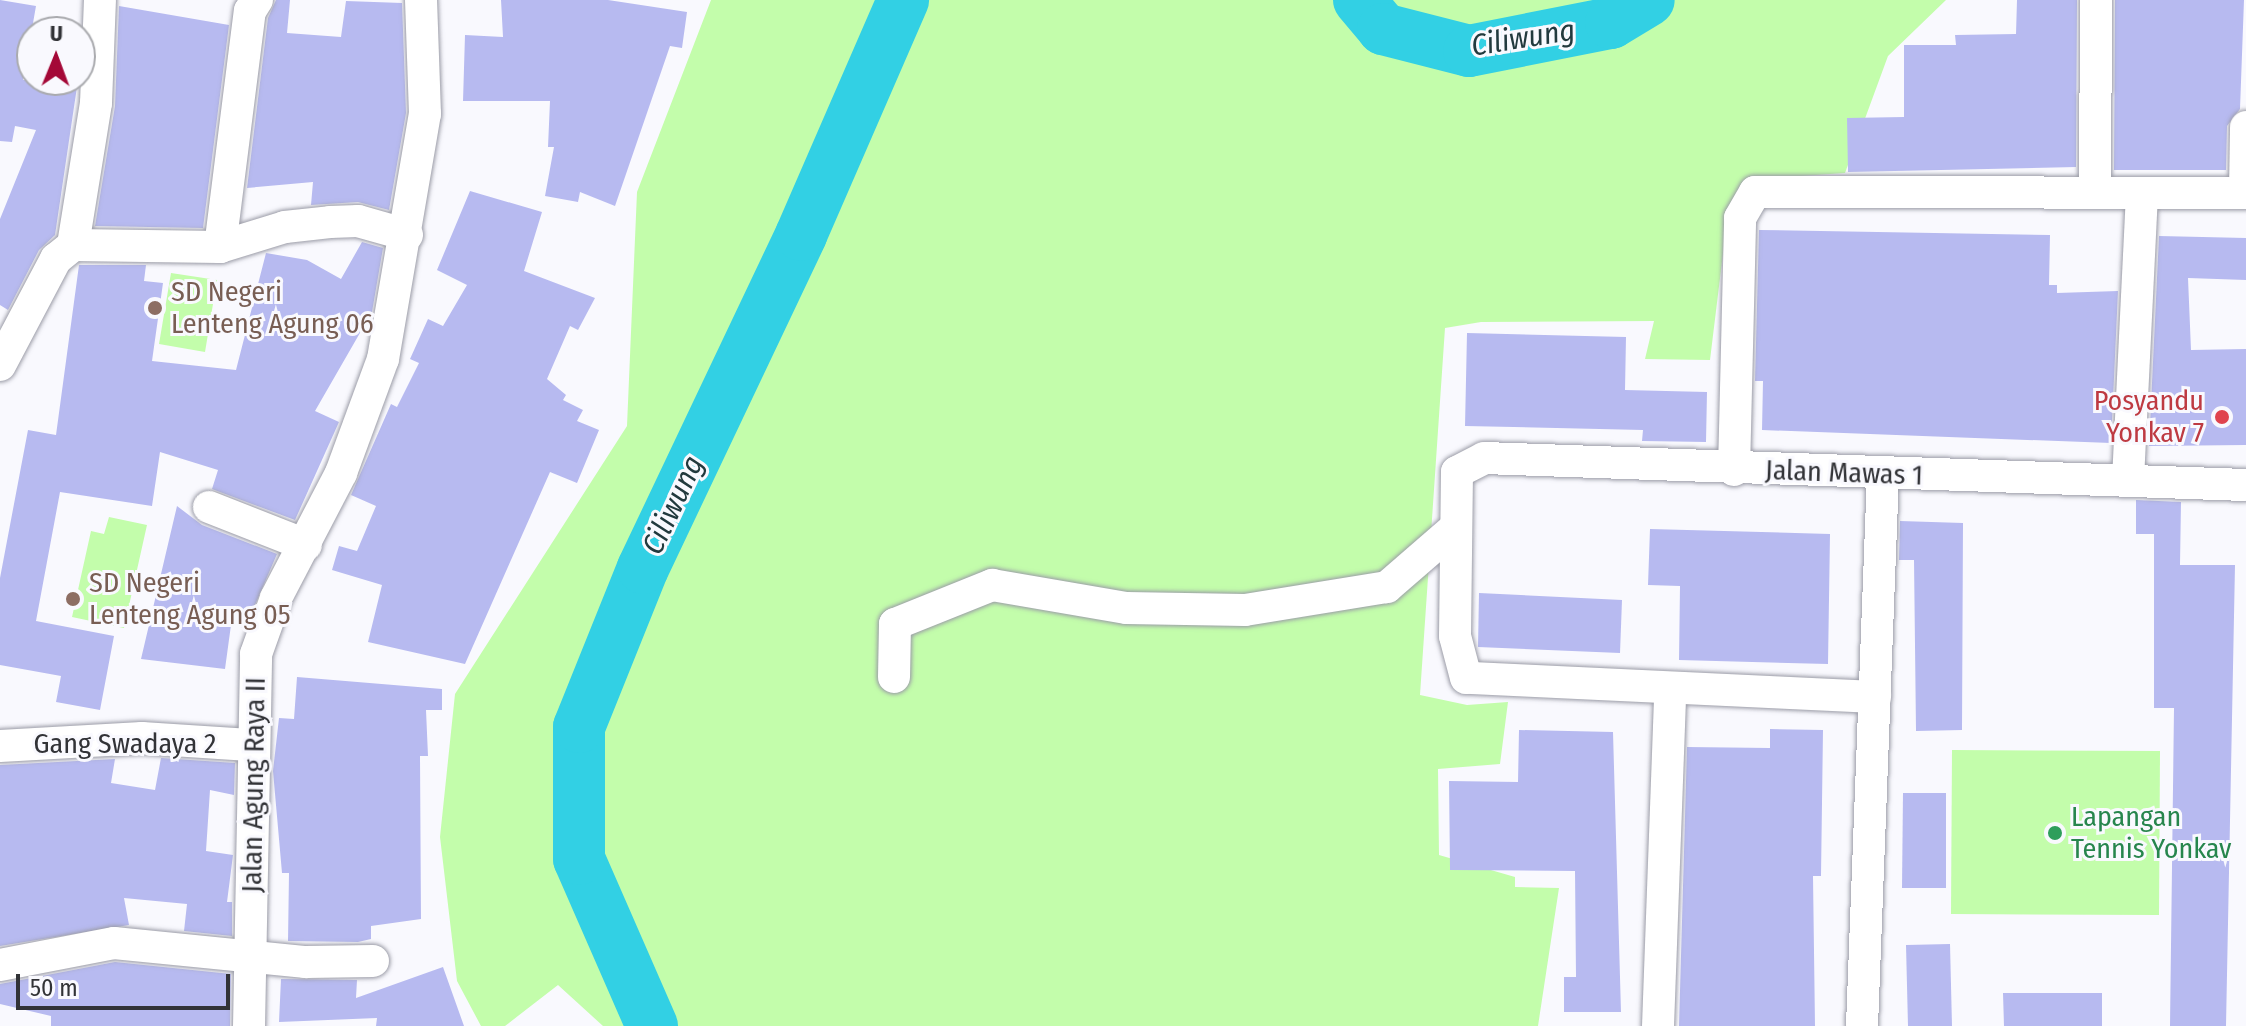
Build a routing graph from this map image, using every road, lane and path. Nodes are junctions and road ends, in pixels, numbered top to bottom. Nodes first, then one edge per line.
1 (100, 0) edge
2 (257, 0) edge
3 (421, 0) edge
4 (2096, 0) edge
5 (2246, 127) edge
6 (2095, 193) junction
7 (2142, 193) junction
8 (2245, 193) edge
9 (407, 235) junction
10 (73, 245) junction
11 (220, 247) junction
12 (0, 365) edge
13 (1734, 470) junction
14 (1883, 474) junction
15 (2128, 480) junction
16 (2246, 485) edge
17 (209, 507) dead end
18 (1455, 528) junction
19 (306, 545) junction
20 (894, 677) dead end
21 (1670, 692) junction
22 (1875, 697) junction
23 (250, 745) junction
24 (0, 746) edge
25 (253, 956) junction
26 (373, 961) dead end
27 (0, 965) edge
28 (249, 1026) edge
29 (1658, 1026) edge
30 (1862, 1026) edge

1 - 10 street
2 - 11 street
3 - 9 street, Jalan Agung Raya II
4 - 6 street
5 - 8 street
6 - 7 street
6 - 13 street
7 - 8 street
7 - 15 street
9 - 11 street
9 - 19 street, Jalan Agung Raya II
10 - 11 street
10 - 12 street
13 - 14 street, Jalan Mawas 1
13 - 18 street, Jalan Mawas 1
14 - 15 street, Jalan Mawas 1
14 - 22 street
15 - 16 street, Jalan Mawas 1
17 - 19 street
18 - 20 street
18 - 21 street
19 - 23 street, Jalan Agung Raya II
21 - 22 street
21 - 29 street
22 - 30 street
23 - 24 street, Gang Swadaya 2
23 - 25 street, Jalan Agung Raya II
25 - 26 street
25 - 27 street
25 - 28 street, Jalan Agung Raya II

